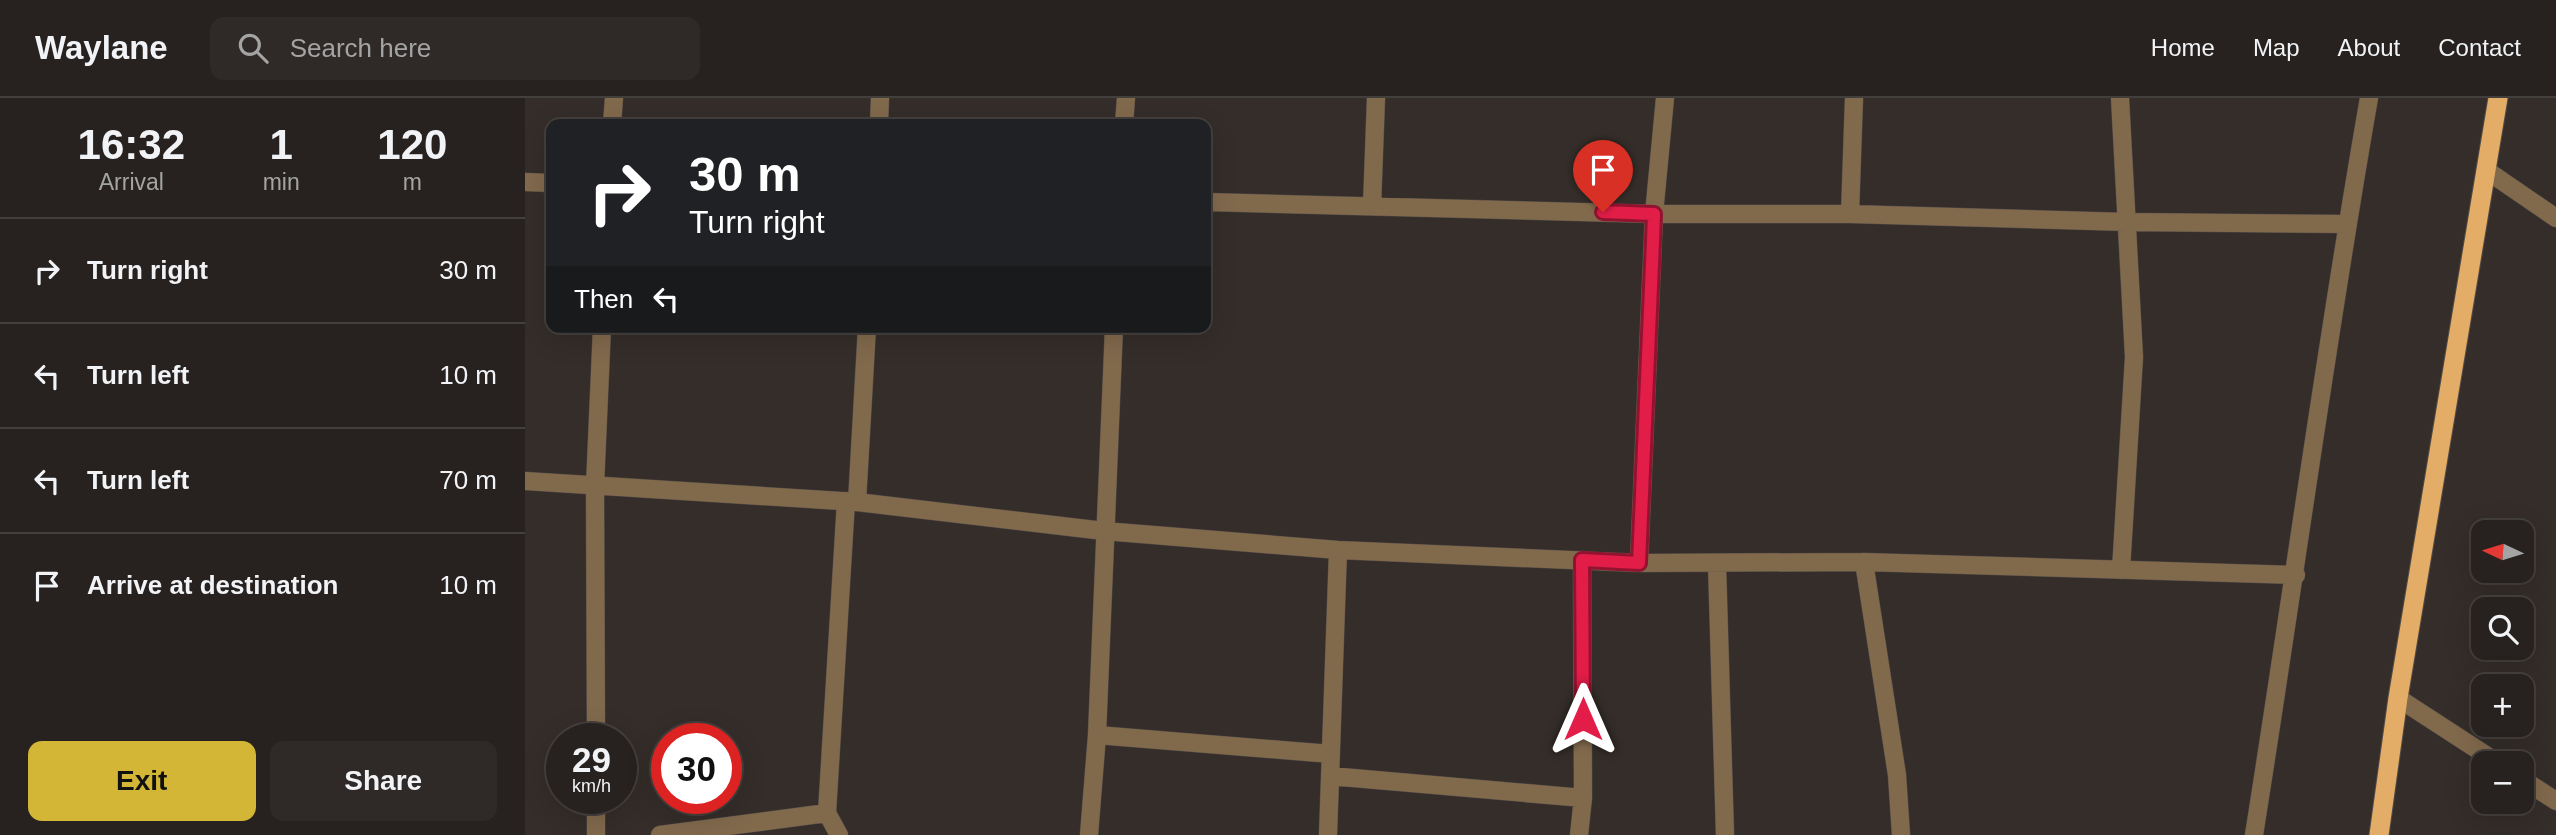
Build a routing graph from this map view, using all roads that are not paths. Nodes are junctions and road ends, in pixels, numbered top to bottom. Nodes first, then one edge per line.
1 (614, 98) edge
2 (880, 98) edge
3 (1126, 98) edge
4 (1376, 98) edge
5 (1665, 98) edge
6 (1854, 98) edge
7 (2120, 98) edge
8 (2369, 98) edge
9 (2498, 98) edge
10 (612, 119) edge
11 (879, 119) edge
12 (1124, 119) edge
13 (2486, 170) junction
14 (525, 182) edge
15 (546, 183) edge
16 (1211, 202) edge
17 (1372, 206) junction
18 (1654, 214) junction
19 (1850, 214) junction
20 (2556, 218) edge
21 (2127, 222) junction
22 (2347, 225) junction
23 (602, 333) edge
24 (866, 333) edge
25 (1114, 333) edge
26 (525, 481) edge
27 (595, 486) junction
28 (852, 501) junction
29 (1104, 531) junction
30 (1338, 550) junction
31 (1582, 560) junction
32 (1864, 562) junction
33 (1639, 563) junction
34 (1717, 564) junction
35 (2121, 570) junction
36 (2296, 575) junction
37 (2398, 698) junction
38 (596, 723) edge
39 (1097, 735) junction
40 (2480, 751) edge
41 (1331, 754) junction
42 (1331, 776) junction
43 (2534, 787) edge
44 (1583, 798) junction
45 (2556, 801) edge
46 (827, 813) junction
47 (596, 814) edge
48 (596, 835) edge
49 (660, 835) edge
50 (839, 835) edge
51 (1089, 835) edge
52 (1328, 835) edge
53 (1579, 835) edge
54 (1725, 835) edge
55 (1901, 835) edge
56 (2254, 835) edge
57 (2379, 835) edge

1 - 10 street
2 - 11 street
3 - 12 street
4 - 17 street
5 - 18 street
6 - 19 street
7 - 21 street
8 - 22 street
9 - 13 highway
13 - 20 street
13 - 37 highway
14 - 15 street
16 - 17 street
17 - 18 street
18 - 19 street
18 - 33 street
19 - 21 street
21 - 22 street
21 - 35 street
22 - 36 street
23 - 27 street
24 - 28 street
25 - 29 street
26 - 27 street
27 - 28 street
27 - 38 street
28 - 29 street
28 - 46 street
29 - 30 street
29 - 39 street
30 - 31 street
30 - 41 street
31 - 33 street
31 - 44 street
32 - 34 street
32 - 35 street
32 - 55 street
33 - 34 street
34 - 54 street
35 - 36 street
36 - 56 street
37 - 40 street
37 - 57 highway
39 - 41 street
39 - 51 street
41 - 42 street
42 - 44 street
42 - 52 street
43 - 45 street
44 - 53 street
46 - 49 street
46 - 50 street
47 - 48 street

